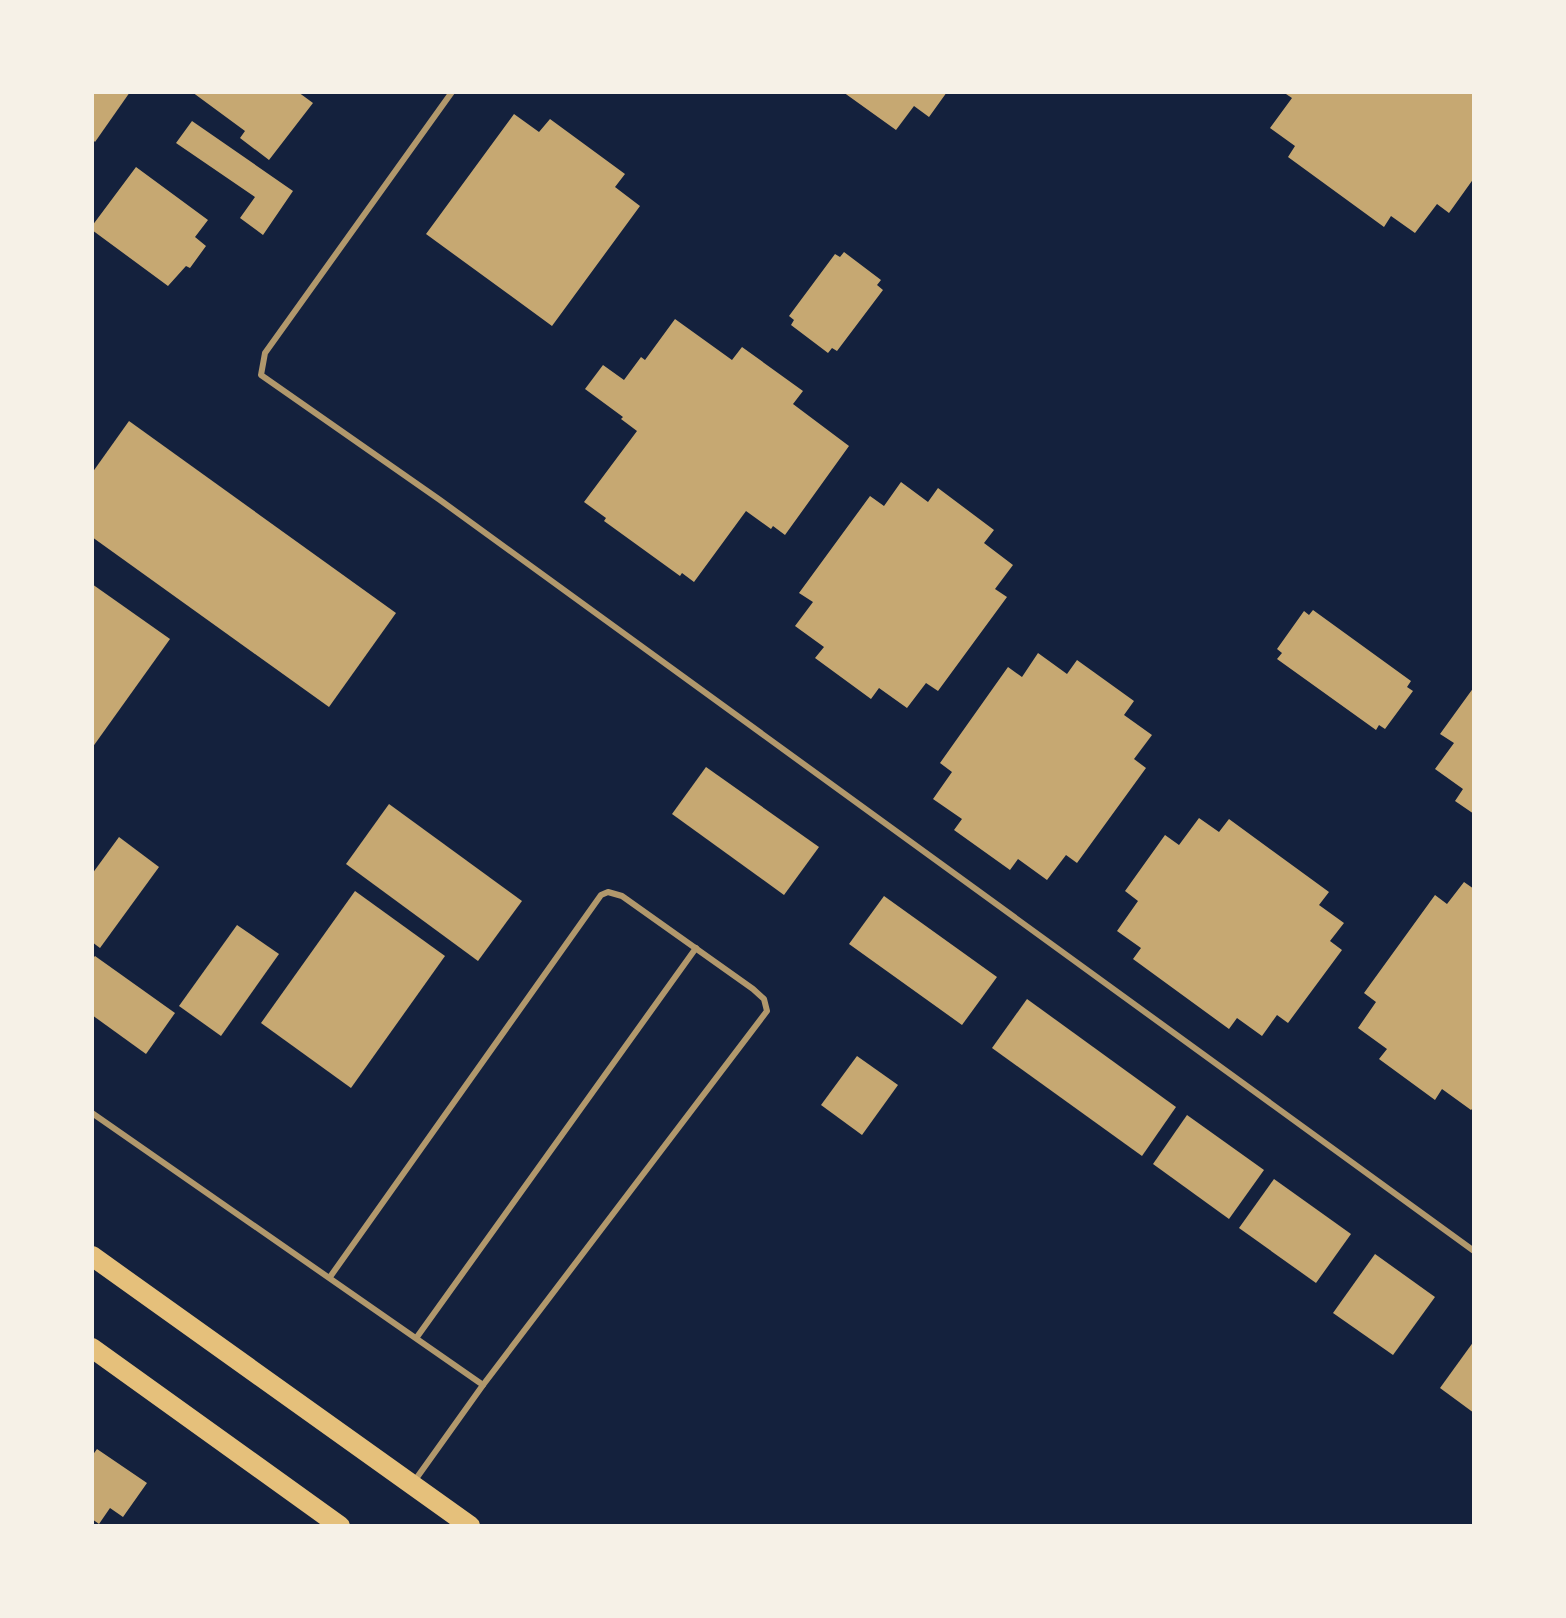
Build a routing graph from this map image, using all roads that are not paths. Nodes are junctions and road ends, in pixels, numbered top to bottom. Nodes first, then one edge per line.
1 (452, 92) edge
2 (696, 948) junction
3 (92, 1113) edge
4 (1474, 1251) edge
5 (92, 1256) edge
6 (330, 1277) junction
7 (417, 1337) junction
8 (92, 1348) edge
9 (483, 1385) junction
10 (412, 1484) junction
11 (340, 1526) edge
12 (470, 1526) edge

1 - 4 lane
2 - 6 lane
2 - 7 lane
2 - 9 lane
3 - 6 lane
5 - 10 main road
6 - 7 lane
7 - 9 lane
8 - 11 main road
9 - 10 lane
10 - 12 main road

